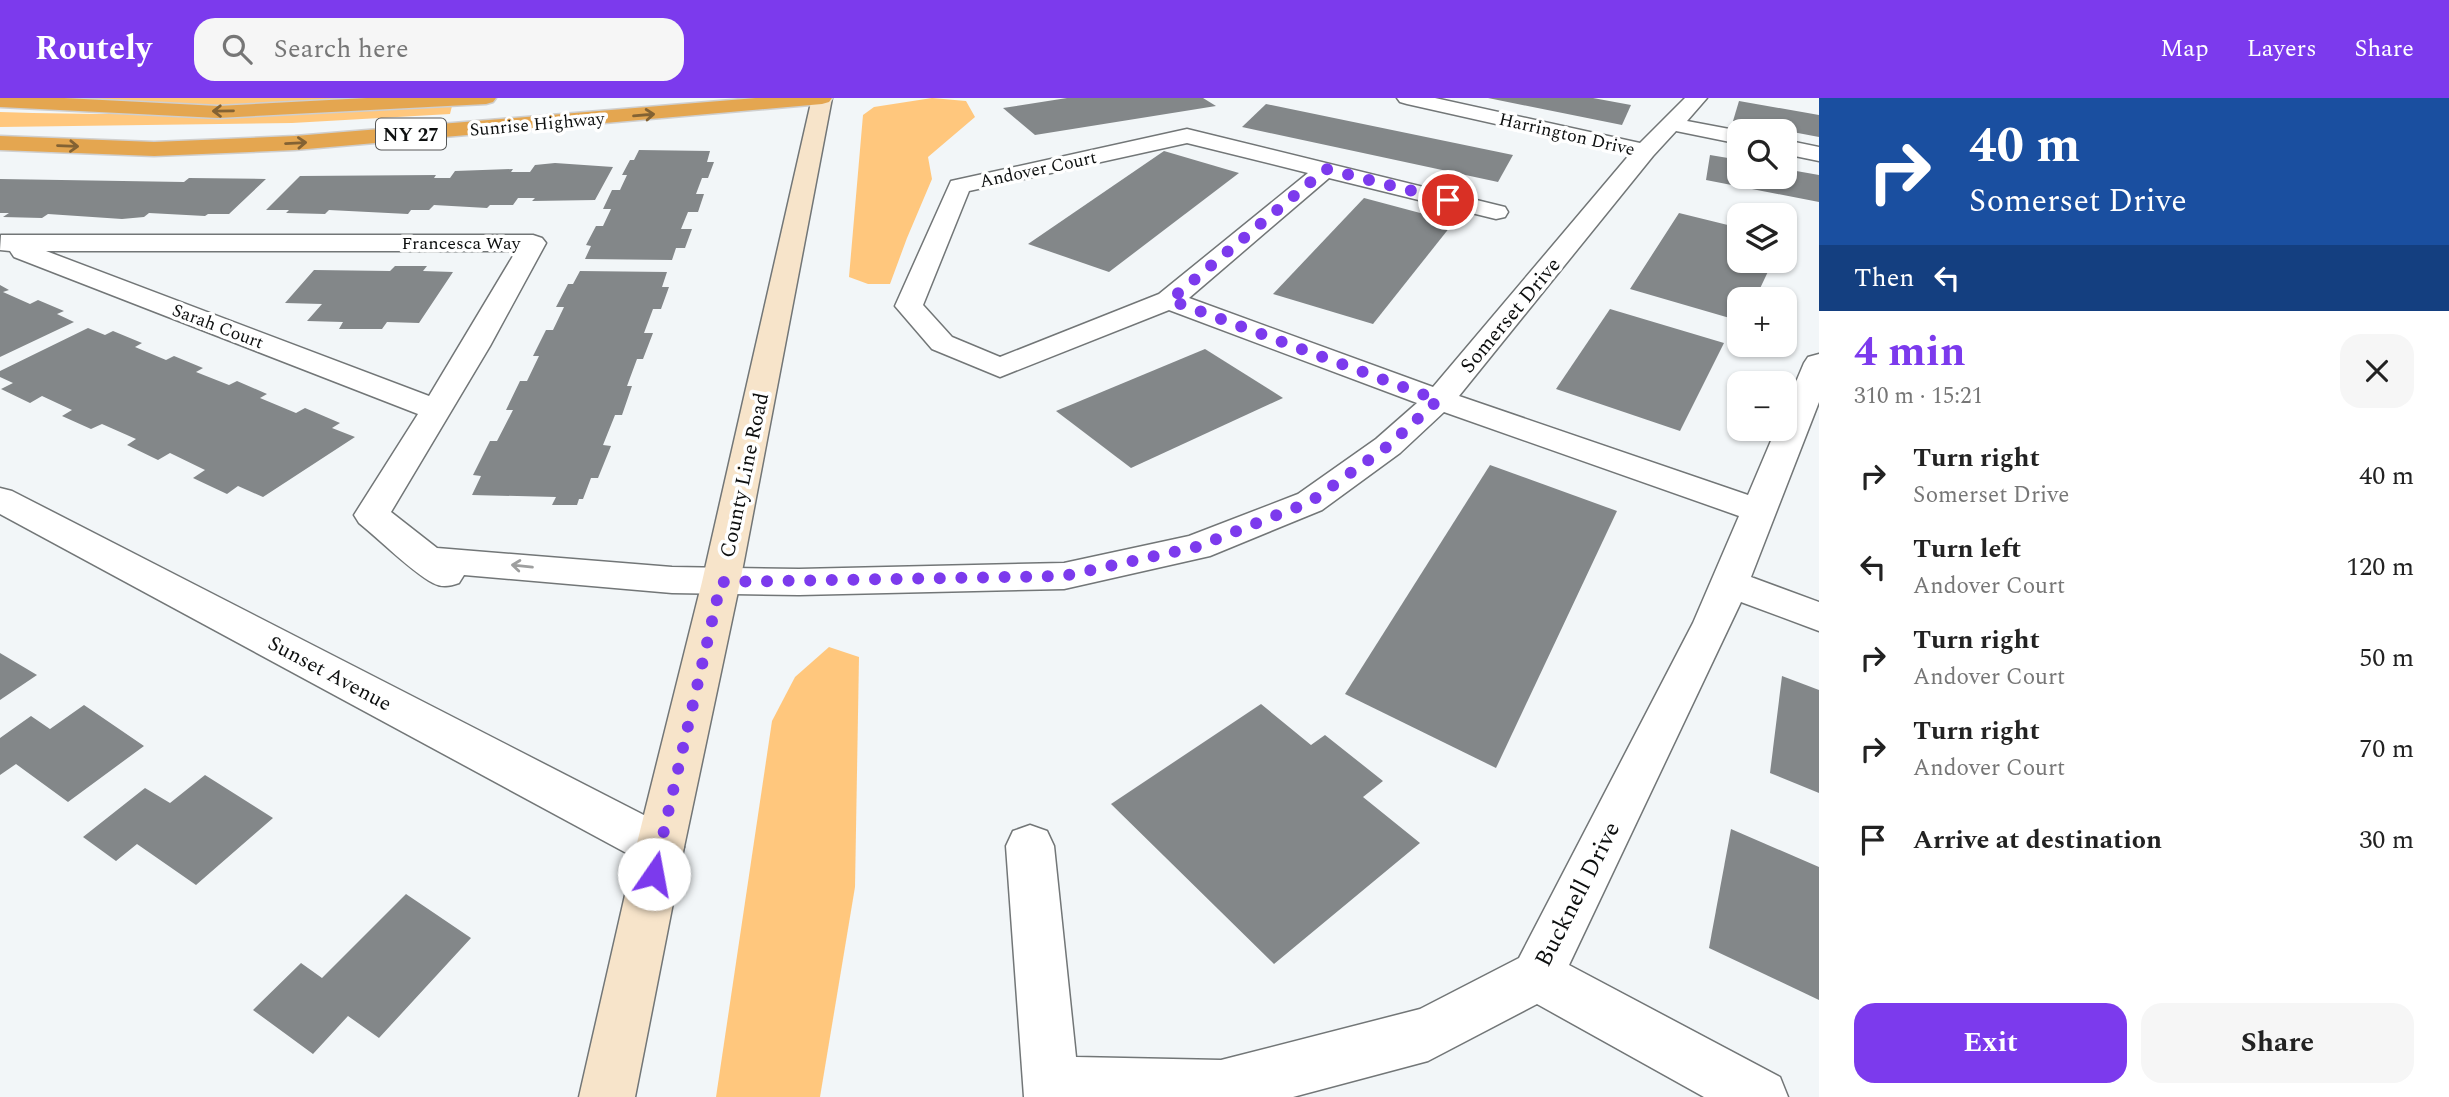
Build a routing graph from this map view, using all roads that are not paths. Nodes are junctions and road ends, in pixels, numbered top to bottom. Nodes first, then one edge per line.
1 (486, 98) edge
2 (822, 98) edge
3 (1407, 98) edge
4 (0, 101) edge
5 (1681, 106) edge
6 (1727, 131) edge
7 (0, 143) edge
8 (1797, 149) edge
9 (1645, 151) junction
10 (1819, 154) edge
11 (1326, 169) junction
12 (1496, 212) dead end
13 (1, 242) edge
14 (1170, 300) junction
15 (1819, 363) edge
16 (1438, 400) junction
17 (436, 410) junction
18 (0, 499) edge
19 (1759, 511) junction
20 (426, 561) junction
21 (590, 573) junction
22 (721, 582) junction
23 (1729, 583) junction
24 (1819, 617) edge
25 (1030, 846) dead end
26 (660, 847) junction
27 (1536, 976) junction
28 (1051, 1091) edge
29 (607, 1097) edge
30 (1760, 1097) edge

1 -> 4 highway, Sunrise Highway / NY 27
7 -> 2 highway, Sunrise Highway / NY 27
2 - 22 main road, County Line Road
3 - 9 street, Harrington Drive
5 - 6 street
5 - 9 street, Somerset Drive
8 - 10 street
9 - 16 street, Somerset Drive
11 - 12 street, Andover Court
11 - 14 street, Andover Court
11 - 14 street, Andover Court
13 - 17 street, Sarah Court
13 - 17 street, Francesca Way
14 - 16 street
15 - 19 street, Bucknell Drive
16 - 19 street
16 - 22 street, Somerset Drive
17 - 20 street, Francesca Way
18 - 26 street, Sunset Avenue
19 - 23 street, Bucknell Drive
20 - 21 street, Francesca Way
21 -> 20 street
21 - 22 street
22 - 26 main road, County Line Road
23 - 24 street
23 - 27 street, Bucknell Drive
25 - 28 street, Bucknell Drive
26 - 29 main road, County Line Road
27 - 28 street, Bucknell Drive
27 - 30 street

